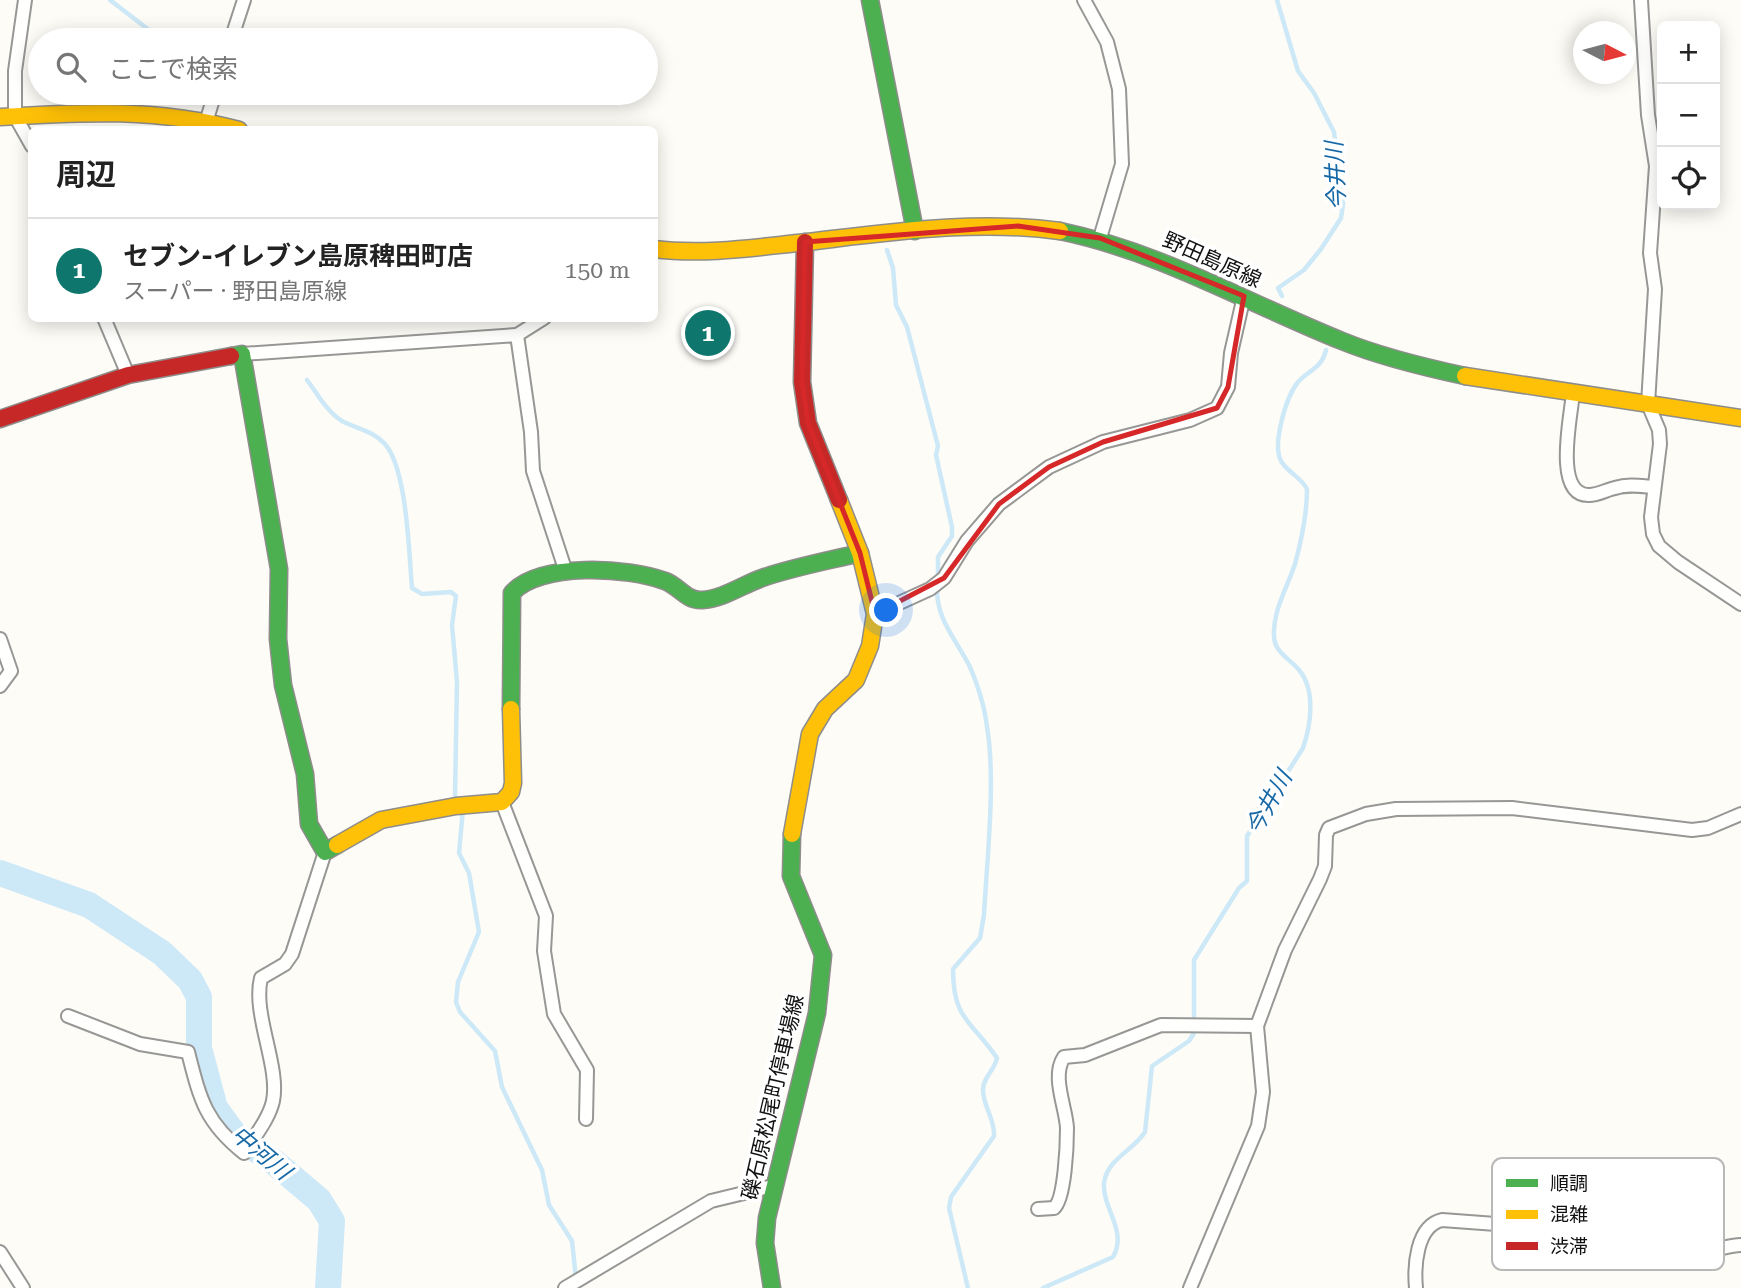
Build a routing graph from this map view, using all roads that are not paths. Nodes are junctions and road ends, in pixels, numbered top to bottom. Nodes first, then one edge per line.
1 (25, 0) edge
2 (244, 0) edge
3 (870, 0) edge
4 (1084, 0) edge
5 (1641, 0) edge
6 (235, 28) edge
7 (211, 105) edge
8 (8, 117) edge
9 (207, 119) junction
10 (227, 126) edge
11 (28, 141) edge
12 (915, 231) junction
13 (1100, 238) junction
14 (806, 242) junction
15 (658, 249) edge
16 (1244, 296) junction
17 (106, 322) edge
18 (538, 322) edge
19 (517, 335) junction
20 (242, 354) junction
21 (128, 375) junction
22 (1573, 393) junction
23 (1647, 404) junction
24 (1741, 418) edge
25 (0, 419) edge
26 (1653, 487) junction
27 (860, 553) junction
28 (565, 569) junction
29 (1741, 604) edge
30 (875, 614) junction
31 (0, 639) edge
32 (0, 686) edge
33 (502, 802) junction
34 (1741, 814) edge
35 (325, 852) junction
36 (68, 1016) dead end
37 (1257, 1026) junction
38 (586, 1119) dead end
39 (773, 1186) junction
40 (1038, 1209) dead end
41 (1492, 1224) edge
42 (0, 1252) edge
43 (572, 1284) edge
44 (23, 1288) edge
45 (772, 1288) edge
46 (1191, 1288) edge
47 (1416, 1288) edge

1 - 8 street
2 - 6 street
3 - 12 main road
4 - 13 street
5 - 23 street
7 - 9 street
8 - 9 main road
8 - 11 street
9 - 10 main road
12 - 13 main road, 野田島原線
12 - 14 main road, 野田島原線
13 - 16 main road, 野田島原線
14 - 15 main road, 野田島原線
14 - 27 main road, 礫石原松尾町停車場線
16 - 22 main road, 野田島原線
16 - 30 street
17 - 21 street
18 - 19 street
19 - 20 street
19 - 28 street
20 - 21 main road
20 - 35 main road
21 - 25 main road
22 - 23 main road, 野田島原線
22 - 26 street
23 - 24 main road, 野田島原線
23 - 26 street
26 - 29 street
27 - 28 main road
27 - 30 main road, 礫石原松尾町停車場線
28 - 33 main road
30 - 39 main road, 礫石原松尾町停車場線
31 - 32 street
33 - 35 main road
33 - 38 street
34 - 37 street
35 - 36 street
37 - 40 street
37 - 46 street
39 - 43 street
39 - 45 main road, 礫石原松尾町停車場線
41 - 47 street
42 - 44 street

